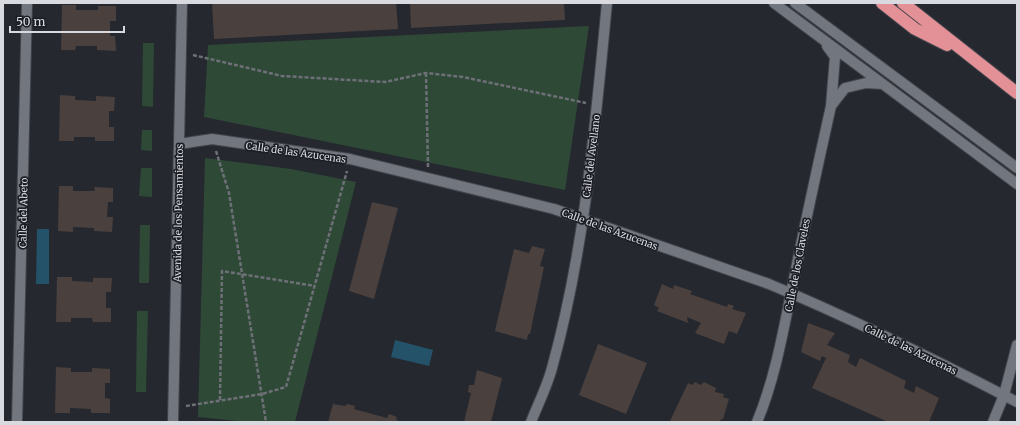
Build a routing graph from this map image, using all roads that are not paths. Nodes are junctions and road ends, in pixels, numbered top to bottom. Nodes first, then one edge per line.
1 (27, 3) edge
2 (182, 3) edge
3 (607, 3) edge
4 (774, 3) edge
5 (795, 3) edge
6 (882, 3) edge
7 (903, 3) edge
8 (822, 39) junction
9 (968, 54) junction
10 (883, 84) junction
11 (1017, 93) edge
12 (831, 106) junction
13 (179, 144) junction
14 (1017, 168) edge
15 (1017, 184) edge
16 (583, 219) junction
17 (792, 294) junction
18 (1017, 345) edge
19 (1004, 395) junction
20 (1017, 402) edge
21 (17, 422) edge
22 (173, 422) edge
23 (531, 422) edge
24 (757, 422) edge
25 (993, 422) edge

1 - 21 street, Calle del Abeto
2 - 13 street, Avenida de los Pensamientos
3 - 16 street, Calle del Avellano
4 - 8 street
5 - 14 street
6 - 9 highway
7 - 9 highway
8 - 10 street
8 - 12 street, Calle de los Claveles
9 - 11 highway
10 - 12 street
10 - 15 street
12 - 17 street, Calle de los Claveles
13 - 16 street, Calle de las Azucenas
13 - 22 street, Avenida de los Pensamientos
16 - 17 street, Calle de las Azucenas
16 - 23 street, Calle del Avellano
17 - 19 street, Calle de las Azucenas
17 - 24 street, Calle de los Claveles
18 - 19 street
19 - 20 street, Calle de las Azucenas
19 - 25 street

